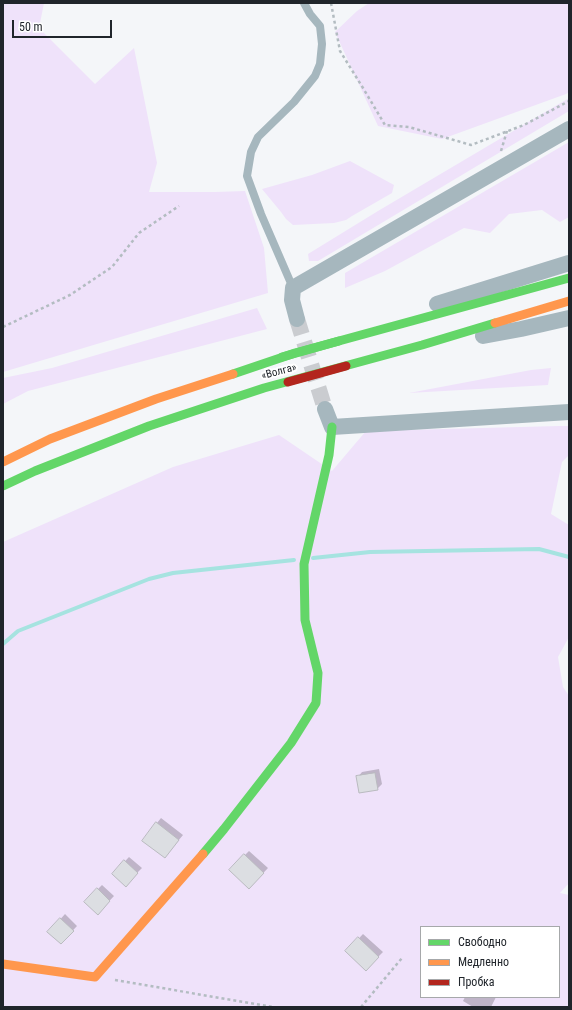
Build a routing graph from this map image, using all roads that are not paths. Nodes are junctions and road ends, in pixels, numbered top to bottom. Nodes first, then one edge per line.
1 (304, 3) edge
2 (569, 130) edge
3 (569, 263) edge
4 (569, 278) edge
5 (293, 288) junction
6 (569, 301) edge
7 (569, 318) edge
8 (297, 319) tunnel mouth
9 (339, 341) junction
10 (422, 345) junction
11 (288, 355) junction
12 (324, 409) tunnel mouth
13 (569, 412) edge
14 (332, 427) junction
15 (3, 462) edge
16 (3, 486) edge
17 (3, 964) edge

1 - 5 lane
2 - 5 street
3 - 11 street
4 - 9 main road, «Волга»
5 - 8 street
6 - 10 main road, «Волга»
7 - 10 street
9 - 11 main road, bridge
9 - 11 main road, «Волга»
10 - 16 main road, «Волга»
11 - 15 main road, «Волга»
12 - 14 street
13 - 14 street
14 - 17 main road

